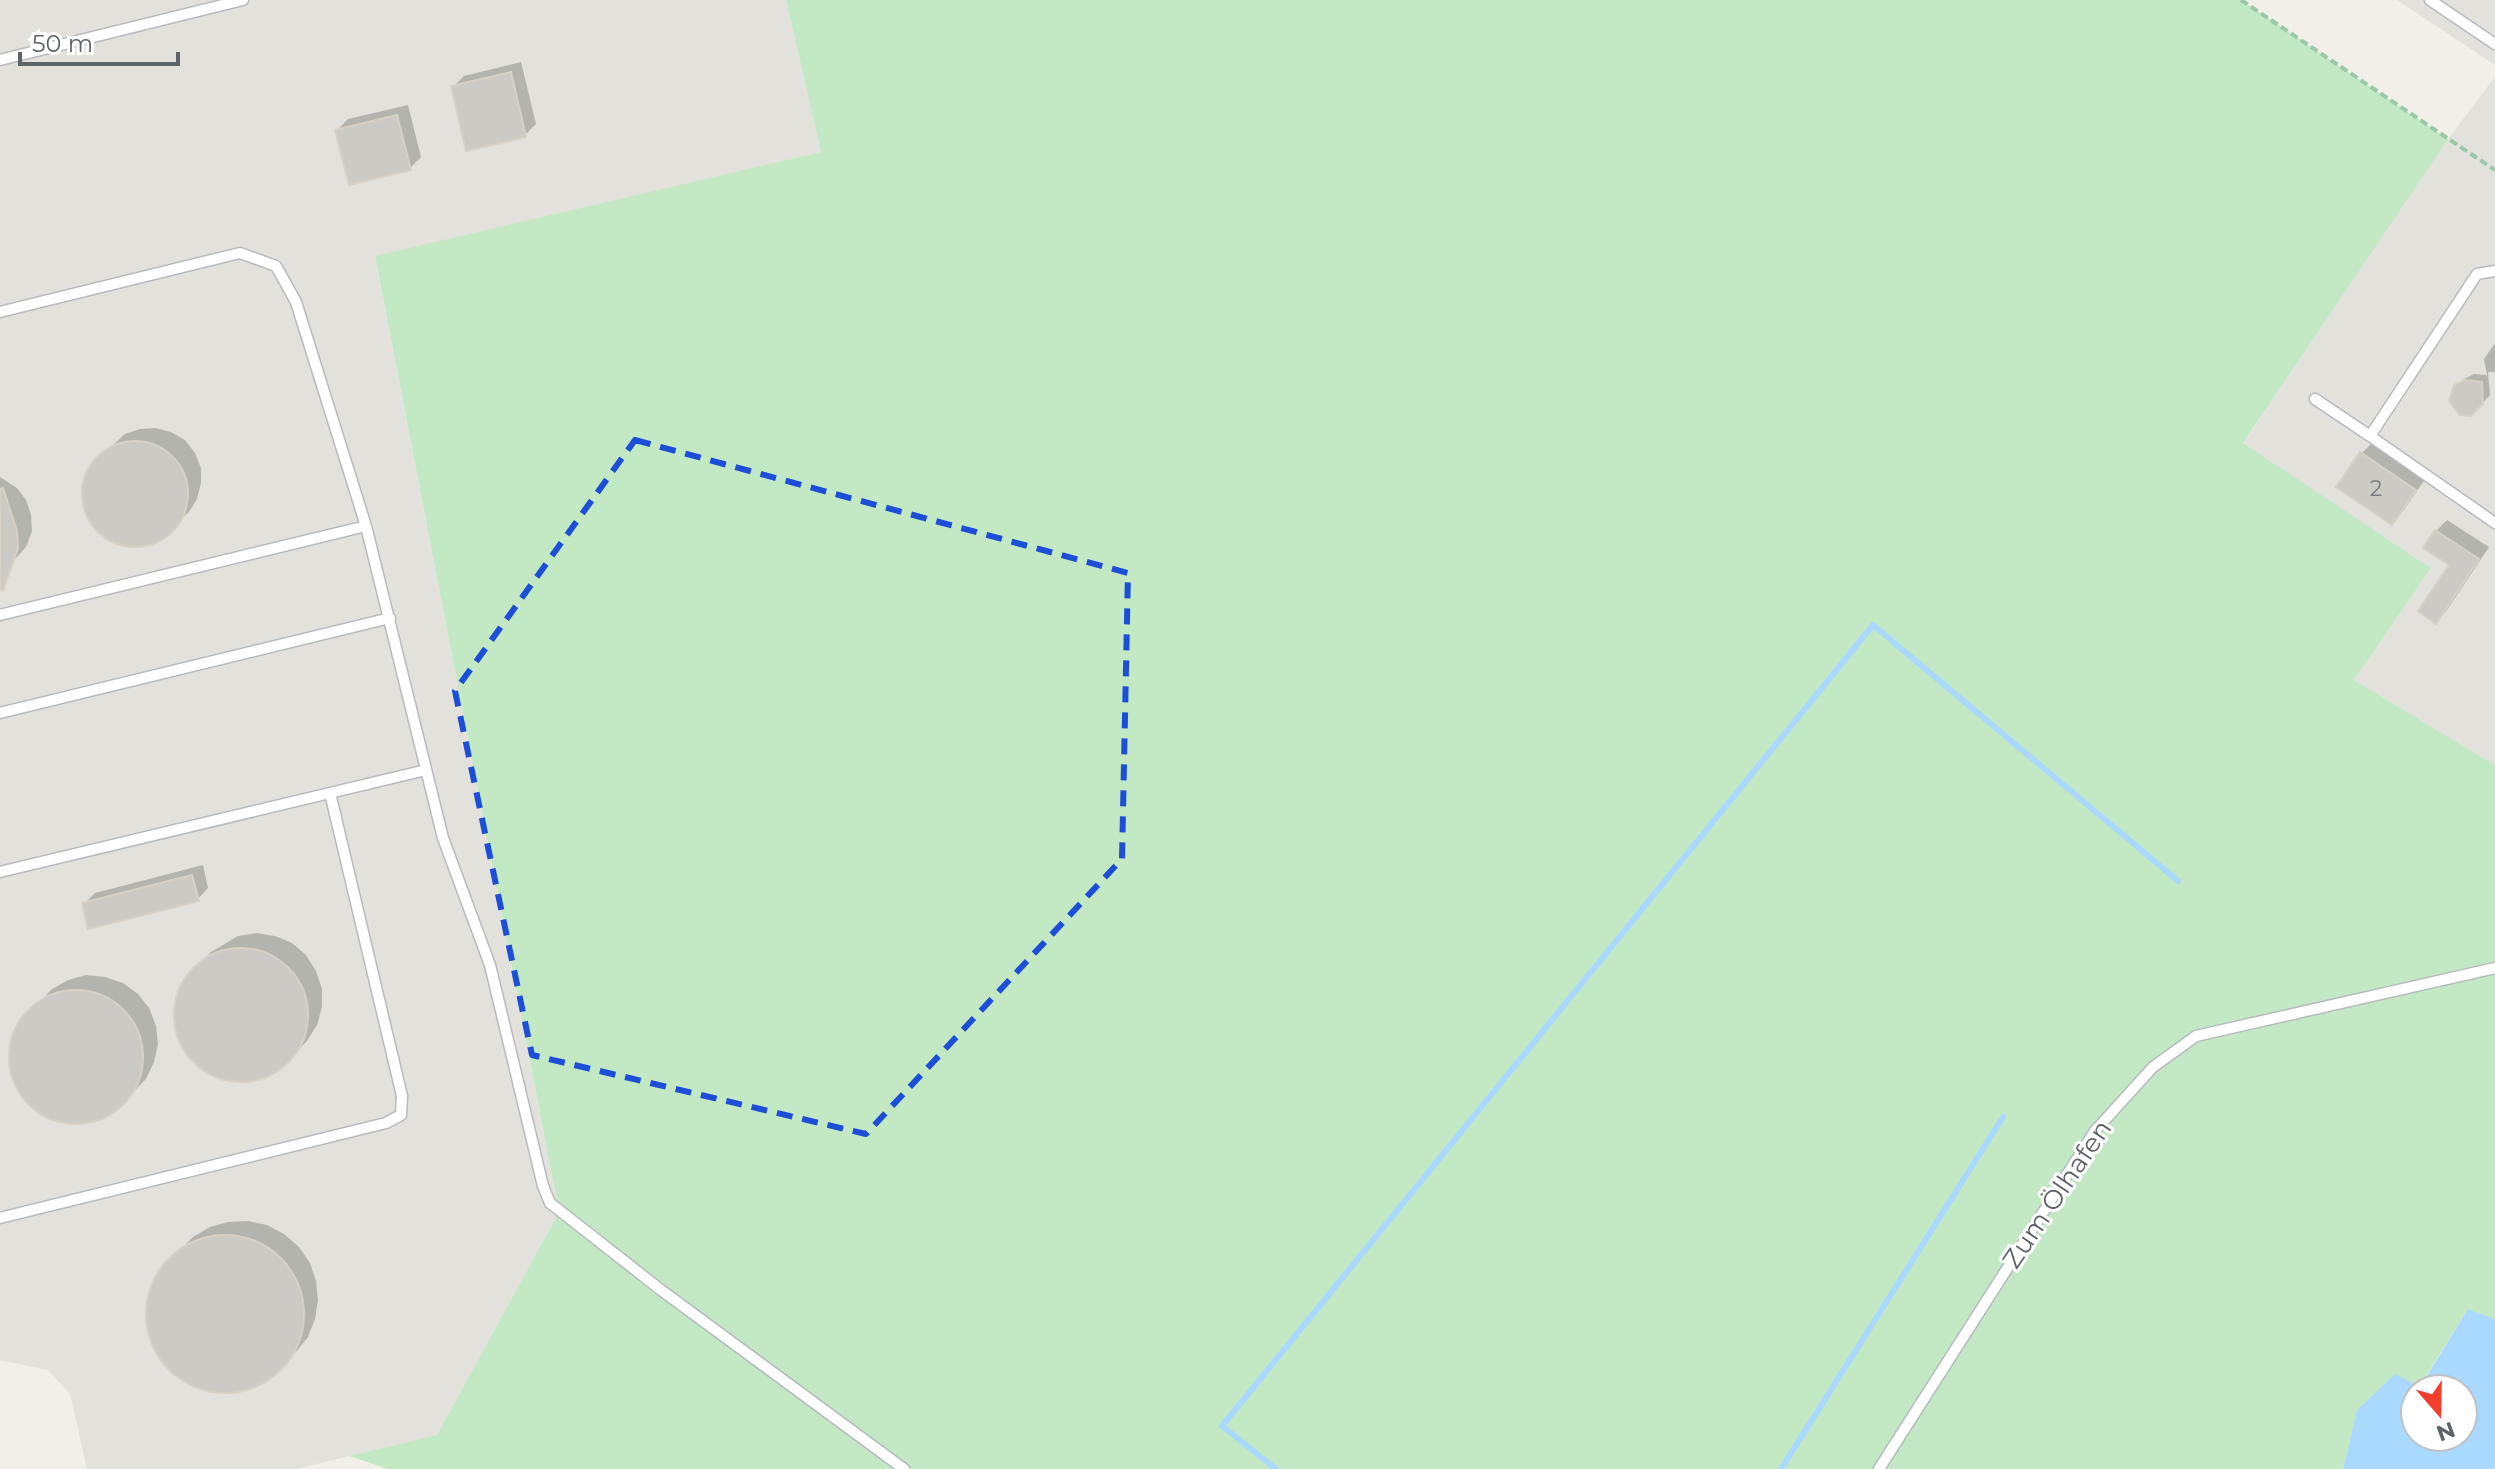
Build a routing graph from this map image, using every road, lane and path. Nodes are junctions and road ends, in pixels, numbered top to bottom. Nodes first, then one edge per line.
1 (243, 0) edge
2 (2241, 0) edge
3 (2430, 0) edge
4 (224, 2) edge
5 (2495, 44) edge
6 (0, 60) edge
7 (2495, 170) edge
8 (2495, 271) edge
9 (0, 312) edge
10 (2315, 399) dead end
11 (2370, 436) junction
12 (2495, 523) edge
13 (366, 526) junction
14 (0, 615) edge
15 (390, 618) junction
16 (0, 713) edge
17 (426, 770) junction
18 (330, 793) junction
19 (0, 872) edge
20 (2495, 968) edge
21 (0, 1218) edge
22 (904, 1469) edge
23 (1879, 1469) edge

1 - 4 lane
2 - 7 path
3 - 5 lane
4 - 6 lane
8 - 11 lane
9 - 13 lane
10 - 11 lane
11 - 12 lane
13 - 14 lane
13 - 15 lane
15 - 16 lane
15 - 17 lane
17 - 18 lane
17 - 22 lane
18 - 19 lane
18 - 21 lane
20 - 23 lane, Zum Ölhafen

